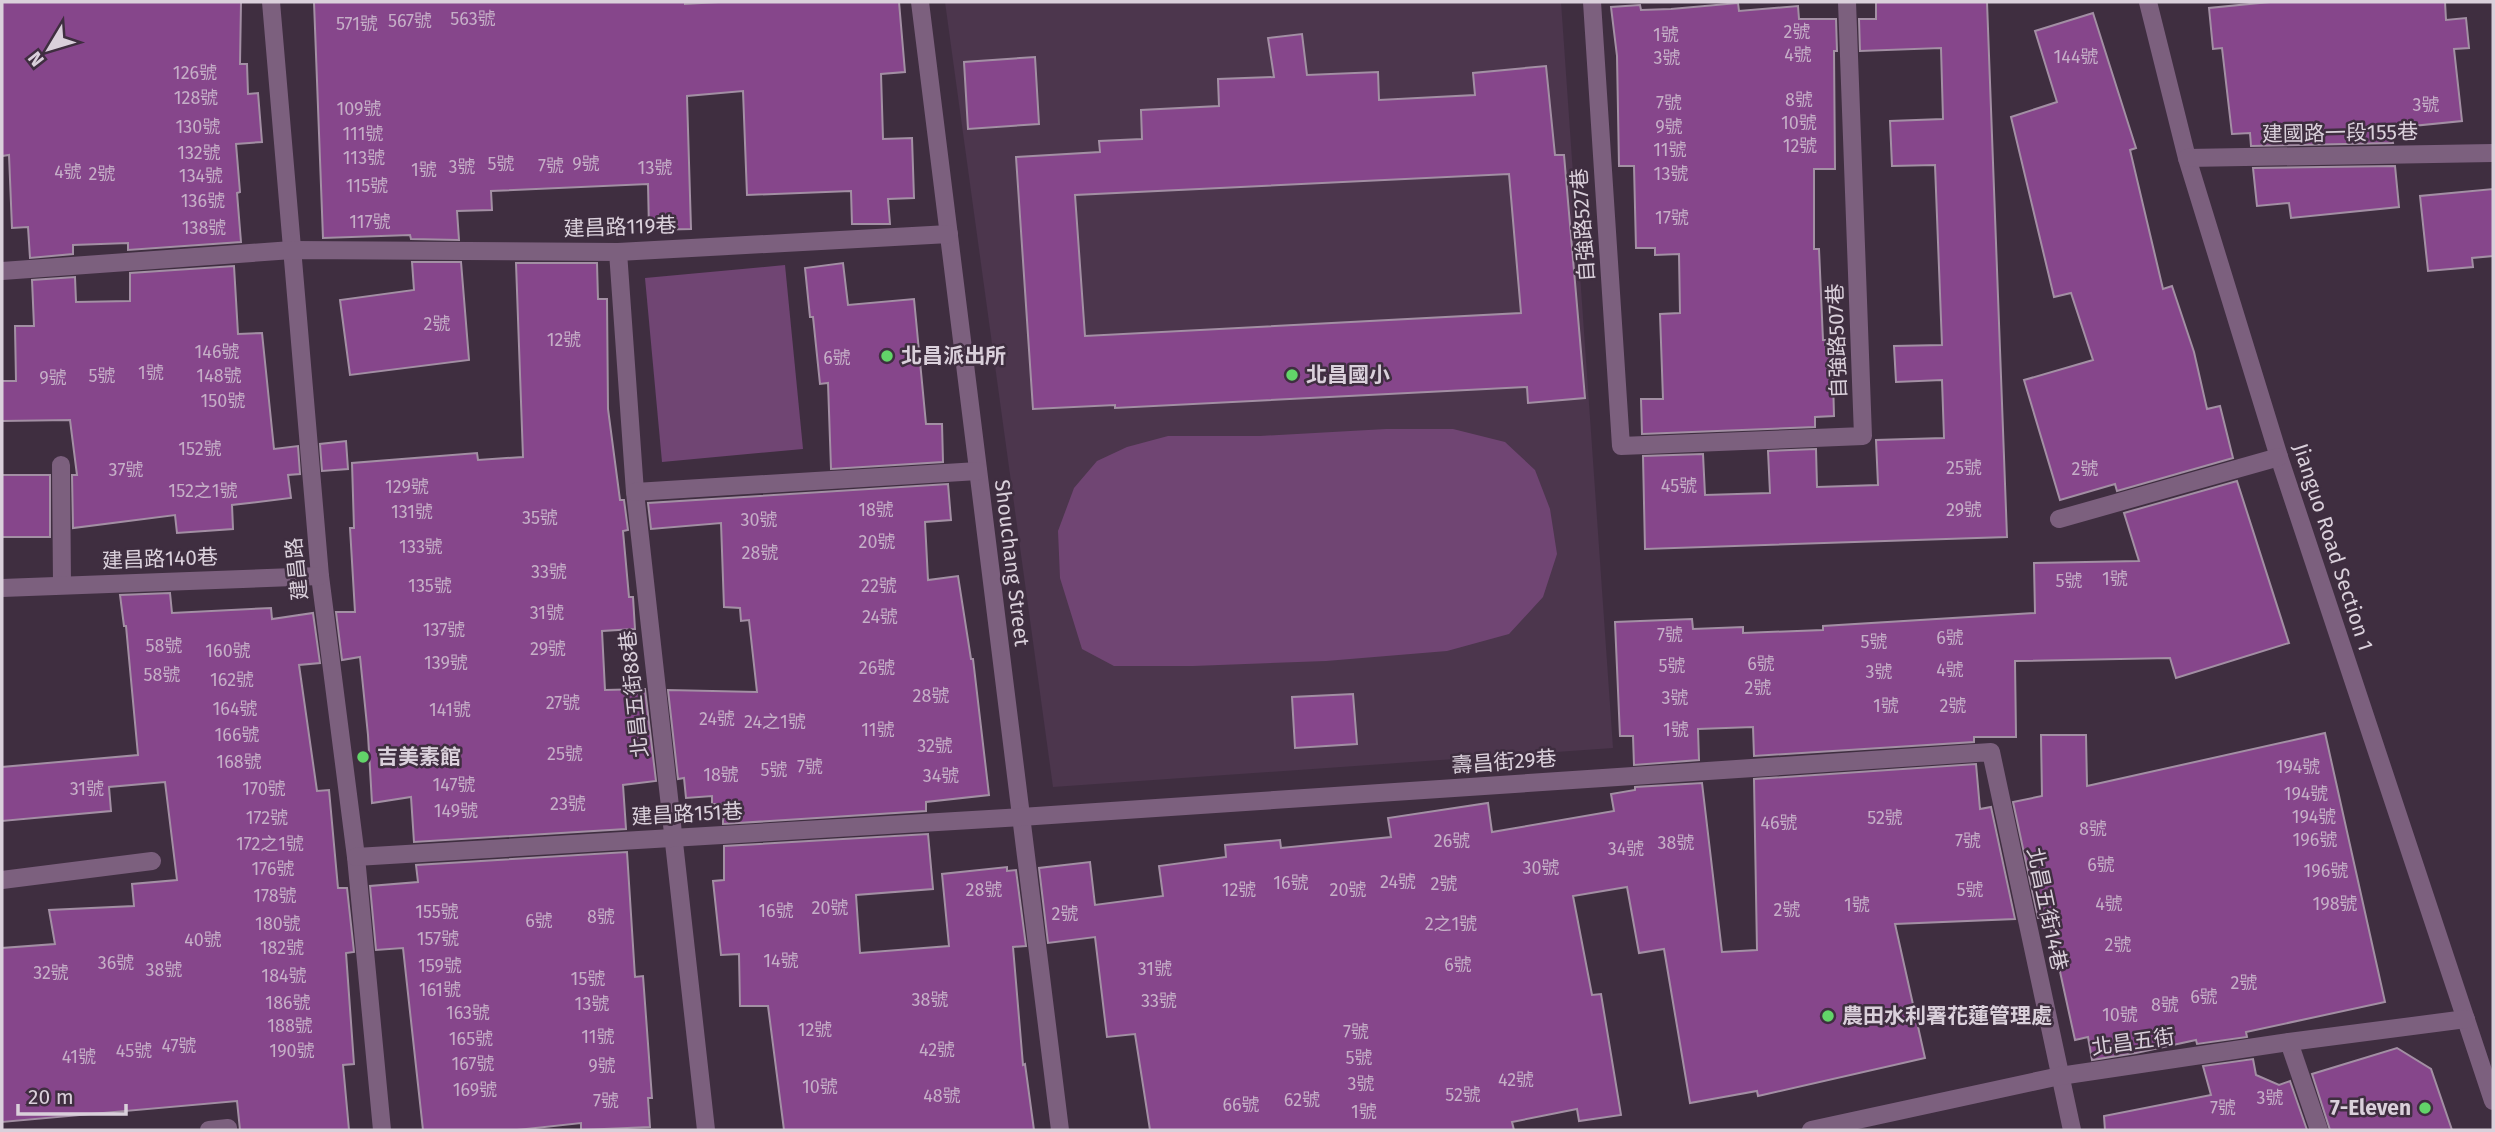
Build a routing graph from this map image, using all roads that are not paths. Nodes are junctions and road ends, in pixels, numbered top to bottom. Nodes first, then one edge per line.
1 (271, 2) edge
2 (920, 2) edge
3 (1592, 2) edge
4 (1847, 2) edge
5 (2148, 2) edge
6 (2493, 153) edge
7 (2187, 158) junction
8 (949, 234) junction
9 (292, 250) junction
10 (618, 252) junction
11 (2, 271) edge
12 (1620, 446) joint
13 (2279, 457) junction
14 (61, 465) dead end
15 (978, 471) junction
16 (635, 492) junction
17 (2059, 519) dead end
18 (320, 576) junction
19 (62, 585) junction
20 (2, 588) edge
21 (1991, 752) joint
22 (1021, 817) junction
23 (672, 838) junction
24 (356, 857) junction
25 (152, 862) dead end
26 (2, 880) edge
27 (2466, 1019) junction
28 (2289, 1042) junction
29 (2060, 1076) junction
30 (2493, 1101) edge
31 (228, 1128) dead end
32 (209, 1130) edge
33 (382, 1130) edge
34 (706, 1130) edge
35 (1060, 1130) edge
36 (1811, 1130) edge
37 (2072, 1130) edge
38 (2319, 1130) edge

1 - 9 street, 建昌路
2 - 8 street, Shouchang Street
3 - 12 street, 自強路527巷
4 - 12 street, 自強路507巷
5 - 7 street, Jianguo Road Section 1
6 - 7 street, 建國路一段155巷
7 - 13 street, Jianguo Road Section 1
8 - 10 street, 建昌路119巷
8 - 15 street, Shouchang Street
9 - 10 street, 建昌路119巷
9 - 11 street
9 - 18 street, 建昌路
10 - 16 street, 北昌五街88巷
13 - 17 street
13 - 27 street, Jianguo Road Section 1
14 - 19 street
15 - 16 street
15 - 22 street, Shouchang Street
16 - 23 street, 北昌五街88巷
18 - 19 street, 建昌路140巷
18 - 24 street, 建昌路
19 - 20 street, 建昌路140巷
21 - 22 street, 壽昌街29巷
21 - 29 street, 北昌五街14巷
22 - 23 street, 建昌路151巷
22 - 35 street, Shouchang Street
23 - 24 street, 建昌路151巷
23 - 34 street, 北昌五街88巷
24 - 33 street, 建昌路
25 - 26 street
27 - 28 street, 北昌五街
27 - 30 street, Jianguo Road Section 1
28 - 29 street, 北昌五街
28 - 38 street
29 - 36 street, 北昌五街
29 - 37 street, 北昌五街14巷
31 - 32 street

